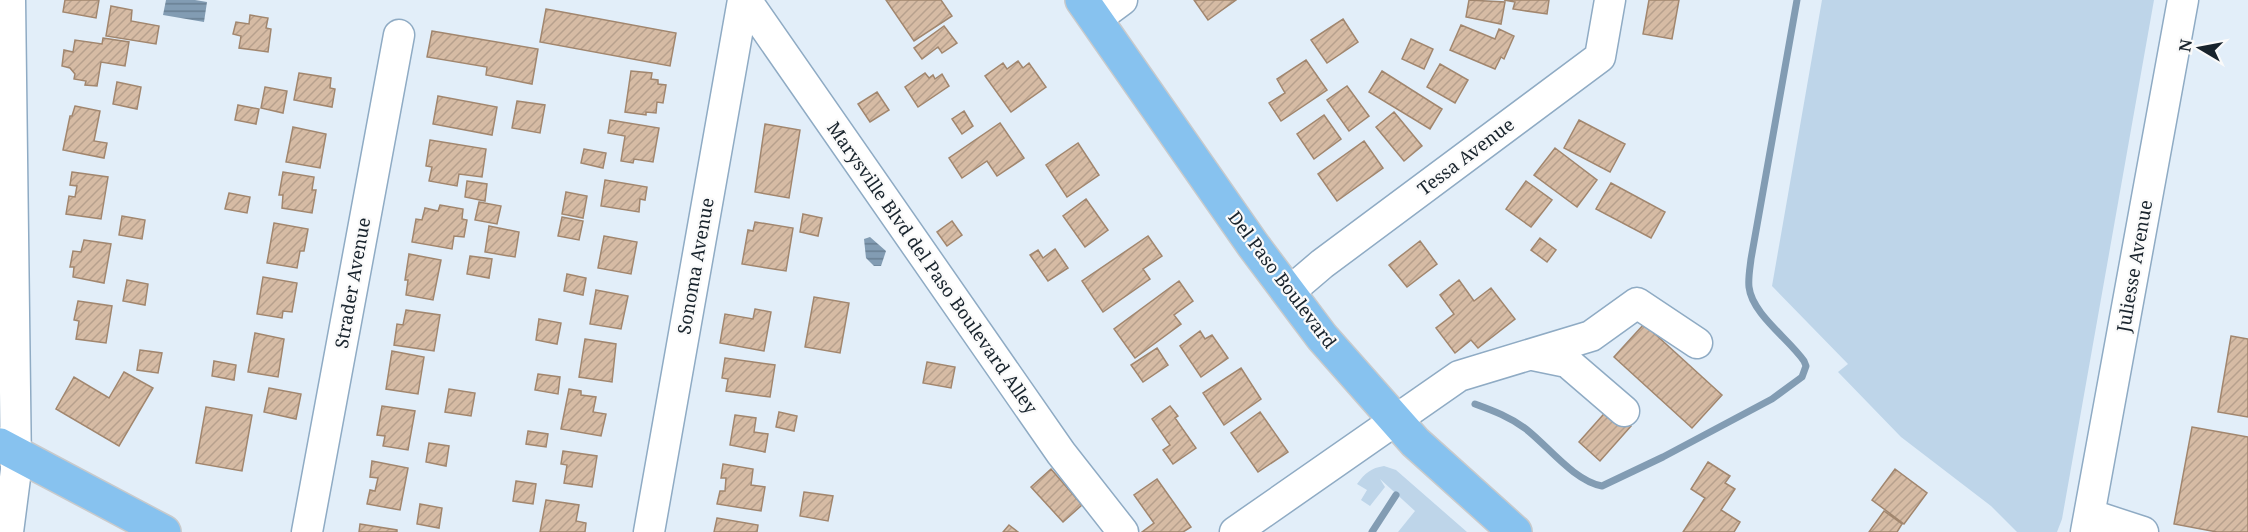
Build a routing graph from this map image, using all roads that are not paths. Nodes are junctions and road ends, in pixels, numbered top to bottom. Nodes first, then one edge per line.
1 (10, 0) edge
2 (745, 0) edge
3 (1122, 0) edge
4 (1610, 0) edge
5 (2182, 0) edge
6 (1089, 10) edge
7 (399, 35) dead end
8 (1288, 293) junction
9 (1697, 343) dead end
10 (1533, 355) junction
11 (1624, 411) dead end
12 (1394, 420) junction
13 (7, 449) edge
14 (2088, 524) edge
15 (8, 532) edge
16 (164, 532) edge
17 (307, 532) edge
18 (649, 532) edge
19 (1123, 532) edge
20 (1234, 532) edge
21 (1515, 532) edge
22 (2143, 532) edge

1 - 13 street
2 - 18 street, Sonoma Avenue
2 - 19 street, Marysville Blvd del Paso Boulevard Alley
3 - 6 street
4 - 8 street, Tessa Avenue
5 - 14 street, Juliesse Avenue
6 - 8 main road, Del Paso Boulevard
7 - 17 street, Strader Avenue
8 - 12 main road, Del Paso Boulevard
9 - 10 street
10 - 11 street
10 - 12 street
12 - 20 street
12 - 21 main road, Del Paso Boulevard
13 - 15 street
13 - 16 main road
14 - 22 street

